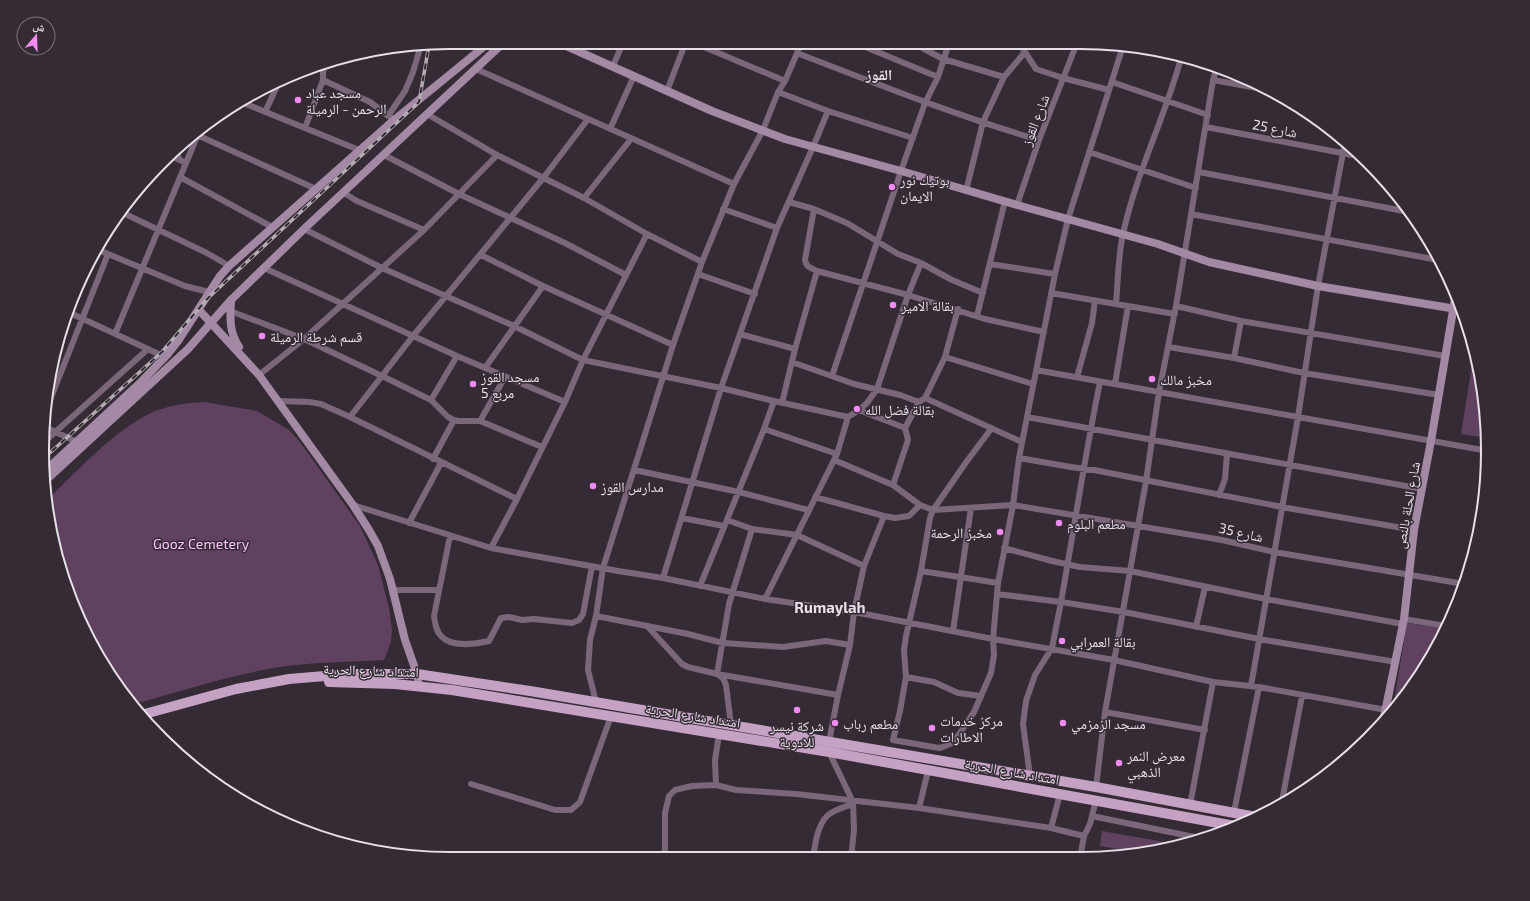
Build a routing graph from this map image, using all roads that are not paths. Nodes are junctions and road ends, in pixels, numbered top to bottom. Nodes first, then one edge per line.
1 (481, 49) edge
2 (497, 49) edge
3 (573, 49) edge
4 (620, 49) edge
5 (683, 49) edge
6 (709, 49) edge
7 (799, 49) edge
8 (870, 49) edge
9 (925, 49) edge
10 (947, 49) edge
11 (1023, 49) edge
12 (1075, 49) edge
13 (420, 50) edge
14 (1121, 51) edge
15 (1025, 52) junction
16 (797, 53) junction
17 (944, 59) junction
18 (1180, 62) edge
19 (613, 66) junction
20 (324, 69) edge
21 (476, 69) junction
22 (1216, 73) edge
23 (634, 76) junction
24 (938, 76) junction
25 (1004, 77) junction
26 (1063, 78) junction
27 (323, 80) junction
28 (1214, 80) junction
29 (785, 81) junction
30 (1112, 82) junction
31 (1248, 86) edge
32 (276, 89) edge
33 (1109, 90) junction
34 (667, 92) junction
35 (778, 92) junction
36 (1168, 100) junction
37 (925, 103) junction
38 (247, 105) edge
39 (828, 110) junction
40 (265, 112) junction
41 (427, 114) junction
42 (1208, 115) junction
43 (391, 118) junction
44 (588, 119) junction
45 (983, 122) junction
46 (1206, 127) junction
47 (305, 128) junction
48 (610, 129) junction
49 (763, 130) junction
50 (200, 137) edge
51 (913, 138) junction
52 (631, 139) junction
53 (1039, 140) junction
54 (193, 143) edge
55 (813, 146) junction
56 (1344, 149) edge
57 (359, 150) junction
58 (1089, 152) junction
59 (1343, 154) junction
60 (384, 155) junction
61 (497, 155) junction
62 (1350, 155) edge
63 (179, 156) edge
64 (176, 158) edge
65 (183, 161) junction
66 (1142, 169) junction
67 (901, 171) junction
68 (1199, 172) junction
69 (544, 177) junction
70 (180, 178) junction
71 (734, 184) junction
72 (1196, 188) junction
73 (316, 189) junction
74 (966, 191) junction
75 (344, 193) junction
76 (459, 194) junction
77 (584, 198) junction
78 (1334, 198) junction
79 (1005, 201) junction
80 (789, 202) junction
81 (1017, 205) junction
82 (723, 209) junction
83 (814, 209) junction
84 (1401, 211) edge
85 (1191, 214) junction
86 (126, 215) edge
87 (511, 218) junction
88 (1068, 219) junction
89 (272, 227) junction
90 (777, 228) junction
91 (304, 229) junction
92 (158, 230) junction
93 (424, 230) junction
94 (647, 234) junction
95 (1123, 235) junction
96 (1327, 239) junction
97 (877, 241) junction
98 (102, 251) edge
99 (108, 254) junction
100 (1184, 254) junction
101 (481, 255) junction
102 (1432, 259) edge
103 (702, 262) junction
104 (921, 263) junction
105 (990, 264) junction
106 (229, 266) junction
107 (142, 268) junction
108 (264, 268) junction
109 (382, 268) junction
110 (817, 271) junction
111 (626, 274) junction
112 (698, 274) junction
113 (1055, 274) junction
114 (862, 283) junction
115 (543, 286) junction
116 (1318, 286) junction
117 (209, 292) junction
118 (983, 293) junction
119 (1051, 293) junction
120 (755, 294) junction
121 (908, 295) junction
122 (446, 296) junction
123 (231, 300) junction
124 (1095, 300) junction
125 (342, 304) junction
126 (1116, 304) junction
127 (1128, 306) junction
128 (1176, 306) junction
129 (1455, 308) edge
130 (958, 309) junction
131 (199, 310) junction
132 (230, 311) junction
133 (1457, 313) edge
134 (73, 314) edge
135 (1175, 314) junction
136 (605, 315) junction
137 (978, 316) junction
138 (82, 319) junction
139 (1240, 321) junction
140 (211, 322) junction
141 (514, 326) junction
142 (1044, 332) junction
143 (1311, 332) junction
144 (115, 334) junction
145 (740, 334) junction
146 (413, 336) junction
147 (304, 339) junction
148 (673, 345) junction
149 (1169, 348) junction
150 (148, 349) junction
151 (796, 349) junction
152 (458, 356) junction
153 (944, 356) junction
154 (1445, 356) junction
155 (165, 357) junction
156 (243, 357) junction
157 (1234, 358) junction
158 (583, 360) junction
159 (792, 362) junction
160 (485, 368) junction
161 (1036, 370) junction
162 (1304, 373) junction
163 (259, 375) junction
164 (382, 376) junction
165 (505, 376) junction
166 (664, 376) junction
167 (832, 376) junction
168 (1077, 377) junction
169 (1100, 382) junction
170 (1033, 384) junction
171 (1115, 384) junction
172 (721, 388) junction
173 (876, 389) junction
174 (53, 392) edge
175 (1159, 392) junction
176 (1439, 395) junction
177 (925, 398) junction
178 (430, 400) junction
179 (279, 402) junction
180 (564, 402) junction
181 (774, 402) junction
182 (919, 402) junction
183 (782, 403) junction
184 (859, 410) junction
185 (350, 417) junction
186 (848, 417) junction
187 (1027, 417) junction
188 (1298, 417) junction
189 (454, 420) junction
190 (480, 421) junction
191 (905, 428) junction
192 (50, 429) edge
193 (764, 429) junction
194 (991, 429) junction
195 (1090, 429) junction
196 (56, 432) junction
197 (49, 438) edge
198 (1152, 439) junction
199 (1431, 441) junction
200 (77, 442) junction
201 (1022, 442) junction
202 (542, 447) junction
203 (1481, 450) edge
204 (1228, 454) junction
205 (835, 457) junction
206 (1019, 458) junction
207 (433, 459) junction
208 (441, 463) junction
209 (1289, 466) junction
210 (50, 467) edge
211 (1083, 468) junction
212 (634, 470) junction
213 (50, 476) edge
214 (1146, 481) junction
215 (693, 484) junction
216 (893, 485) junction
217 (1422, 489) junction
218 (739, 492) junction
219 (1219, 495) junction
220 (815, 497) junction
221 (517, 499) junction
222 (353, 505) junction
223 (920, 505) junction
224 (1013, 505) junction
225 (1282, 507) junction
226 (971, 508) junction
227 (808, 510) junction
228 (933, 510) junction
229 (884, 516) junction
230 (1076, 516) junction
231 (682, 518) junction
232 (409, 523) junction
233 (725, 523) junction
234 (1138, 526) junction
235 (752, 529) junction
236 (1414, 530) junction
237 (797, 535) junction
238 (450, 536) junction
239 (491, 548) junction
240 (1004, 548) junction
241 (1274, 552) junction
242 (1067, 564) junction
243 (592, 566) junction
244 (864, 566) junction
245 (603, 568) junction
246 (921, 571) junction
247 (1130, 571) junction
248 (1409, 575) junction
249 (960, 576) junction
250 (663, 578) junction
251 (998, 583) junction
252 (1459, 583) edge
253 (700, 586) junction
254 (1205, 587) junction
255 (393, 590) junction
256 (439, 590) junction
257 (732, 592) junction
258 (997, 594) junction
259 (765, 599) junction
260 (1266, 599) junction
261 (1060, 602) junction
262 (854, 612) junction
263 (1124, 612) junction
264 (596, 616) junction
265 (910, 622) junction
266 (1404, 622) junction
267 (648, 626) junction
268 (1196, 626) junction
269 (1441, 626) edge
270 (953, 630) junction
271 (993, 639) junction
272 (1259, 639) junction
273 (723, 643) junction
274 (850, 645) junction
275 (1052, 648) junction
276 (1114, 660) junction
277 (1396, 662) junction
278 (417, 674) junction
279 (717, 674) junction
280 (906, 677) junction
281 (1214, 682) junction
282 (419, 686) junction
283 (1251, 686) junction
284 (1259, 687) junction
285 (838, 695) junction
286 (981, 696) junction
287 (1302, 696) junction
288 (596, 702) junction
289 (1389, 706) edge
290 (1386, 710) edge
291 (1105, 712) junction
292 (147, 713) edge
293 (611, 716) junction
294 (151, 717) edge
295 (731, 725) junction
296 (1204, 730) junction
297 (719, 734) junction
298 (893, 740) junction
299 (829, 747) junction
300 (925, 747) junction
301 (887, 752) junction
302 (920, 758) junction
303 (947, 762) junction
304 (928, 771) junction
305 (945, 774) junction
306 (1030, 776) junction
307 (471, 784) dead end
308 (716, 785) junction
309 (1096, 787) junction
310 (1060, 794) junction
311 (1283, 796) edge
312 (1096, 800) junction
313 (853, 803) junction
314 (1190, 805) junction
315 (919, 808) junction
316 (1234, 812) junction
317 (1246, 815) edge
318 (1092, 816) junction
319 (1226, 824) edge
320 (1051, 828) junction
321 (1084, 836) junction
322 (1190, 836) edge
323 (665, 852) edge
324 (814, 852) edge
325 (852, 852) edge
326 (1081, 852) edge

1 - 43 street
2 - 21 street
3 - 19 street
4 - 19 street
5 - 34 street
6 - 29 street
7 - 16 street
8 - 24 street
9 - 17 street
10 - 17 street
11 - 15 street
12 - 26 street, شارع القوز
13 - 43 street
14 - 30 street
15 - 25 street
15 - 26 street
16 - 29 street
16 - 37 street
17 - 24 street
17 - 25 street
18 - 36 street
19 - 23 street
20 - 27 street
21 - 41 street
21 - 44 street
22 - 28 street
23 - 34 street
23 - 48 street
24 - 37 street
25 - 45 street
26 - 33 street
26 - 53 street, شارع القوز
27 - 43 street
27 - 47 street
28 - 31 street
28 - 42 street
29 - 35 street
30 - 33 street
30 - 36 street
32 - 40 street
33 - 58 street
34 - 49 street
35 - 39 street
35 - 49 street
36 - 42 street
36 - 66 street
37 - 45 street
37 - 51 street
38 - 40 street
39 - 51 street
39 - 55 street
40 - 47 street
41 - 60 street
41 - 61 street
42 - 46 street
43 - 57 street
44 - 48 street
44 - 69 street
45 - 53 street
45 - 74 street
46 - 59 street, شارع 25
46 - 68 street
47 - 57 street
48 - 52 street
49 - 55 street
49 - 71 street
50 - 73 street
51 - 67 street
52 - 71 street
52 - 77 street
53 - 81 street, شارع القوز
54 - 65 street
55 - 67 street
55 - 80 street
56 - 59 street
57 - 73 street
58 - 66 street
58 - 88 street
59 - 62 street, شارع 25
59 - 78 street
60 - 75 street
60 - 76 street
61 - 69 street
61 - 76 street
63 - 65 street
64 - 65 street
65 - 70 street
66 - 72 street
66 - 95 street
67 - 74 street
67 - 97 street
68 - 72 street
68 - 78 street
69 - 77 street
69 - 87 street
70 - 89 street
70 - 92 street
71 - 82 street
72 - 85 street
73 - 89 street
74 - 79 street
75 - 91 street
75 - 93 street
76 - 87 street
76 - 93 street
77 - 94 street
78 - 84 street
78 - 96 street
79 - 81 street
79 - 105 street
80 - 83 street
80 - 90 street
81 - 88 street
82 - 90 street
82 - 103 street
83 - 97 street
83 - 110 street
85 - 96 street
85 - 100 street
86 - 92 street
87 - 101 street
87 - 111 street
88 - 95 street
88 - 113 street
89 - 106 street
90 - 120 street
91 - 108 street
91 - 109 street
92 - 106 street
92 - 107 street
93 - 109 street
94 - 103 street
94 - 111 street
95 - 100 street
95 - 126 street
96 - 102 street
96 - 116 street
97 - 104 street
97 - 114 street
98 - 99 street
99 - 107 street
99 - 138 street
100 - 116 street
100 - 128 street
101 - 115 street
101 - 122 street
103 - 112 street
104 - 118 street
104 - 121 street
105 - 113 street
105 - 118 street
106 - 117 street
107 - 117 street
107 - 144 street
108 - 123 street
108 - 125 street
109 - 122 street
109 - 125 street
110 - 114 street
110 - 151 street
111 - 136 street
112 - 120 street
112 - 148 street
113 - 119 street
114 - 121 street
114 - 167 street
115 - 136 street
115 - 141 street
116 - 129 street
116 - 143 street
117 - 131 street
118 - 137 street
119 - 124 street
119 - 142 street
120 - 145 street
121 - 130 street
121 - 173 street
122 - 141 street
122 - 146 street
123 - 132 street
123 - 140 street
124 - 126 street
124 - 168 street
125 - 146 street
125 - 147 street
126 - 127 street
127 - 135 street
127 - 171 street
128 - 135 street
128 - 139 street
130 - 137 street
130 - 153 street
131 - 140 street
131 - 155 street
132 - 147 street
132 - 156 street
133 - 154 street, شارع الحلة بالنص
134 - 138 street
135 - 149 street
136 - 148 street
136 - 158 street
137 - 142 street
138 - 144 street
138 - 174 street
139 - 143 street
139 - 157 street
140 - 156 street
140 - 213 street
141 - 158 street
141 - 160 street
142 - 161 street
143 - 154 street
143 - 162 street
144 - 150 street
145 - 151 street
145 - 172 street
146 - 152 street
146 - 164 street
147 - 163 street
147 - 164 street
148 - 166 street
149 - 157 street
149 - 175 street
150 - 155 street
150 - 196 street
151 - 159 street
152 - 160 street
152 - 178 street
153 - 170 street
153 - 177 street
154 - 176 street, شارع الحلة بالنص
155 - 200 street
156 - 163 street
157 - 162 street
158 - 166 street
158 - 180 street
159 - 167 street
159 - 183 street
160 - 165 street
161 - 168 street
161 - 170 street
162 - 176 street
162 - 188 street
163 - 179 street
164 - 178 street
164 - 185 street
165 - 180 street
165 - 190 street
166 - 172 street
166 - 212 street
167 - 173 street
168 - 169 street
169 - 171 street
169 - 195 street
170 - 187 street
171 - 175 street
172 - 181 street
172 - 215 street
173 - 182 street
173 - 184 street
175 - 188 street
175 - 198 street
176 - 199 street, شارع الحلة بالنص
177 - 182 street
177 - 194 street
178 - 189 street
179 - 185 street
179 - 222 street
180 - 202 street
181 - 183 street
181 - 193 street
182 - 191 street
183 - 186 street
184 - 186 street
184 - 191 street
185 - 207 street
186 - 205 street
187 - 195 street
187 - 201 street
188 - 199 street
188 - 209 street
189 - 190 street
189 - 207 street
190 - 202 street
191 - 216 street
192 - 196 street
193 - 205 street
193 - 218 street
194 - 201 street
194 - 228 street
195 - 198 street
195 - 211 street
196 - 197 street
196 - 200 street
198 - 204 street
198 - 214 street
199 - 203 street
199 - 217 street, شارع الحلة بالنص
200 - 210 street
201 - 206 street
202 - 221 street
204 - 209 street
204 - 219 street
205 - 216 street
205 - 220 street
206 - 211 street
206 - 224 street
207 - 208 street
208 - 221 street
208 - 232 street
209 - 217 street
209 - 225 street
211 - 214 street
211 - 230 street
212 - 215 street
212 - 245 street
214 - 219 street
214 - 234 street
215 - 218 street
215 - 231 street
216 - 223 street
217 - 236 street, شارع الحلة بالنص
218 - 227 street
218 - 233 street
219 - 225 street
220 - 227 street
220 - 229 street
221 - 239 street
222 - 232 street
222 - 255 street
223 - 228 street
223 - 229 street
224 - 226 street, شارع 35
224 - 230 street, شارع 35
224 - 240 street
225 - 236 street
225 - 241 street
226 - 228 street, شارع 35
226 - 249 street
227 - 237 street
228 - 246 street
229 - 244 street
230 - 234 street, شارع 35
230 - 242 street
231 - 233 street
231 - 250 street
232 - 238 street
233 - 235 street
233 - 253 street
234 - 241 street, شارع 35
234 - 247 street
235 - 237 street
235 - 257 street
236 - 248 street, شارع الحلة بالنص
237 - 244 street
237 - 259 street
238 - 239 street
238 - 256 street
239 - 243 street
240 - 242 street
240 - 251 street
241 - 248 street, شارع 35
241 - 260 street
242 - 247 street
242 - 261 street
243 - 245 street
243 - 256 street
244 - 262 street
245 - 250 street
245 - 264 street
246 - 249 street
246 - 265 street
247 - 254 street
247 - 263 street
248 - 252 street, شارع 35
248 - 266 street, شارع الحلة بالنص
249 - 251 street
249 - 270 street
250 - 253 street
251 - 258 street
253 - 257 street
254 - 260 street
254 - 268 street
255 - 256 street
255 - 278 street
257 - 259 street
257 - 273 street
258 - 261 street
258 - 271 street
259 - 262 street
260 - 266 street
260 - 272 street
261 - 263 street
261 - 275 street
262 - 265 street
262 - 274 street
263 - 268 street
263 - 276 street
264 - 267 street
264 - 288 street
265 - 270 street
265 - 280 street
266 - 269 street
266 - 277 street, شارع الحلة بالنص
267 - 273 street
267 - 279 street
268 - 272 street
270 - 271 street
271 - 275 street
271 - 286 street
272 - 277 street
272 - 283 street
273 - 274 street
273 - 279 street
274 - 285 street
275 - 276 street
275 - 306 street
276 - 281 street
276 - 291 street
277 - 289 street, شارع الحلة بالنص
278 - 282 street
278 - 288 main road, امتداد شارع الحرية
278 - 292 main road, امتداد شارع الحرية
279 - 285 street
279 - 295 street
280 - 286 street
280 - 298 street
281 - 283 street
281 - 296 street
282 - 293 main road, امتداد شارع الحرية
282 - 294 main road, امتداد شارع الحرية
283 - 284 street
284 - 287 street
284 - 316 street
285 - 299 street
286 - 300 street
287 - 290 street
287 - 311 street
288 - 295 main road, امتداد شارع الحرية
291 - 296 street
291 - 309 street
293 - 297 main road, امتداد شارع الحرية
293 - 307 street
295 - 299 main road, امتداد شارع الحرية
296 - 314 street
297 - 299 main road, امتداد شارع الحرية
297 - 308 street
298 - 300 street
298 - 301 street
299 - 301 main road, امتداد شارع الحرية
299 - 304 main road, امتداد شارع الحرية
299 - 313 street
300 - 302 street
301 - 302 main road, امتداد شارع الحرية
302 - 303 main road, امتداد شارع الحرية
303 - 305 main road
303 - 306 main road, امتداد شارع الحرية
304 - 305 main road, امتداد شارع الحرية
304 - 315 street
305 - 310 main road, امتداد شارع الحرية
306 - 309 main road, امتداد شارع الحرية
308 - 313 street
308 - 323 street
309 - 314 main road, امتداد شارع الحرية
310 - 312 main road, امتداد شارع الحرية
310 - 320 street
312 - 318 street
312 - 319 main road, امتداد شارع الحرية
313 - 315 street
313 - 324 street
313 - 325 street
314 - 316 main road, امتداد شارع الحرية
315 - 320 street
316 - 317 main road, امتداد شارع الحرية
318 - 321 street
318 - 322 street
320 - 321 street
321 - 326 street

